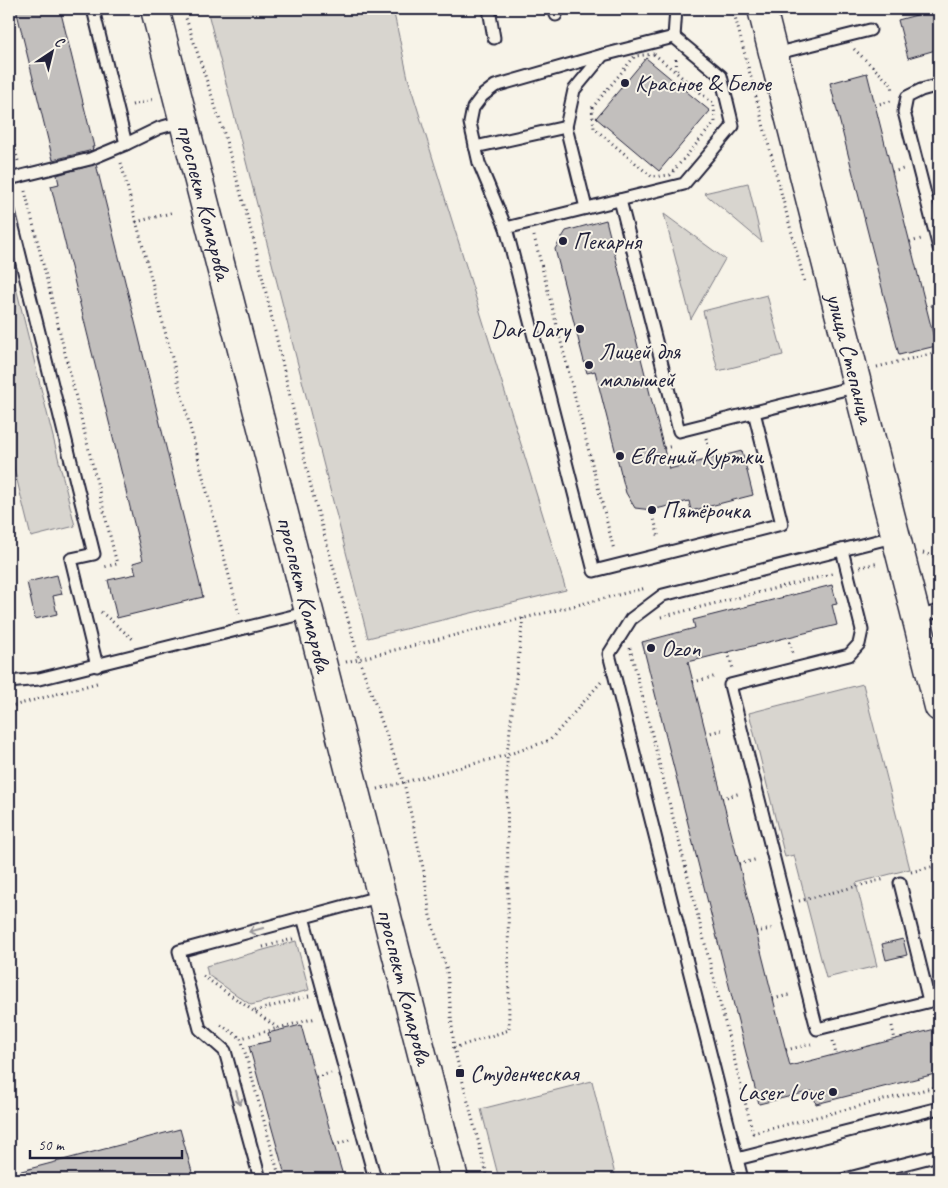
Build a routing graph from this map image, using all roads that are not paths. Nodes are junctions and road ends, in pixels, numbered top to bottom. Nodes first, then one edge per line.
1 (93, 9) edge
2 (156, 9) edge
3 (489, 9) edge
4 (676, 9) edge
5 (762, 9) edge
6 (870, 30) dead end
7 (674, 37) junction
8 (494, 38) dead end
9 (774, 54) junction
10 (603, 55) junction
11 (939, 86) edge
12 (184, 121) junction
13 (566, 127) junction
14 (122, 146) junction
15 (476, 147) junction
16 (9, 179) edge
17 (620, 200) junction
18 (586, 208) junction
19 (9, 211) edge
20 (506, 228) junction
21 (939, 248) edge
22 (866, 377) junction
23 (754, 412) junction
24 (897, 536) junction
25 (842, 550) junction
26 (309, 612) junction
27 (928, 614) edge
28 (97, 666) junction
29 (9, 682) edge
30 (939, 707) edge
31 (898, 878) road end
32 (382, 896) junction
33 (303, 917) junction
34 (934, 1000) edge
35 (939, 1108) edge
36 (939, 1155) edge
37 (737, 1159) junction
38 (260, 1179) edge
39 (375, 1179) edge
40 (454, 1179) edge
41 (742, 1179) edge
42 (845, 1179) edge

1 - 14 lane
2 - 12 main road, проспект Комарова
3 - 8 lane
4 - 7 lane
5 - 9 main road, улица Степанца
6 - 9 lane
7 - 10 lane
7 - 17 lane
9 - 22 main road, улица Степанца
10 - 13 lane
10 - 15 lane
11 - 21 lane
12 - 14 lane
12 - 26 main road, проспект Комарова
13 - 15 lane
13 - 18 lane
14 - 16 lane
15 - 20 lane
17 - 18 lane
17 - 23 lane
18 - 20 lane
19 - 28 lane
20 - 23 lane
22 - 23 lane
22 - 24 main road, улица Степанца
24 - 25 lane
24 - 27 main road, улица Степанца
25 - 34 lane
25 - 37 lane
26 - 28 lane
26 - 32 main road, проспект Комарова
27 - 30 main road, улица Степанца
28 - 29 lane
31 - 34 lane
32 - 33 lane
32 - 40 main road, проспект Комарова
33 -> 38 lane
33 - 39 lane
35 - 37 lane
36 - 42 lane
37 - 41 lane

